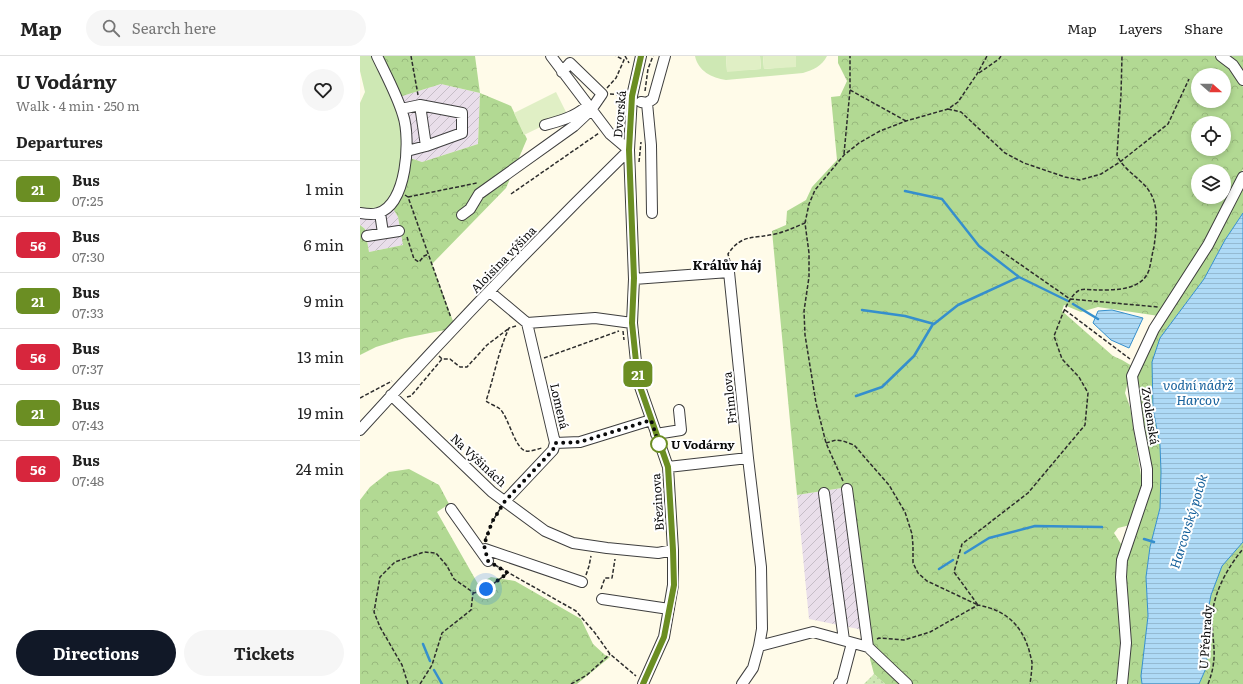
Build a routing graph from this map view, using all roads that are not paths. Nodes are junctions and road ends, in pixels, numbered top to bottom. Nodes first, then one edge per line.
1 (377, 56) edge
2 (551, 56) edge
3 (641, 56) edge
4 (665, 56) edge
5 (1221, 56) edge
6 (571, 60) edge
7 (562, 72) junction
8 (1243, 80) edge
9 (632, 99) junction
10 (646, 104) junction
11 (420, 105) junction
12 (589, 108) junction
13 (401, 109) junction
14 (545, 125) dead end
15 (426, 146) junction
16 (629, 150) junction
17 (407, 151) junction
18 (1243, 177) edge
19 (360, 213) edge
20 (380, 213) junction
21 (652, 213) dead end
22 (462, 215) dead end
23 (399, 231) road end
24 (383, 234) junction
25 (367, 236) dead end
26 (634, 278) junction
27 (490, 292) junction
28 (528, 323) junction
29 (632, 323) junction
30 (394, 398) junction
31 (680, 410) dead end
32 (651, 420) junction
33 (360, 430) edge
34 (656, 434) junction
35 (555, 443) junction
36 (748, 458) junction
37 (668, 467) junction
38 (847, 489) road end
39 (824, 493) dead end
40 (505, 501) junction
41 (451, 509) dead end
42 (485, 549) road end
43 (673, 550) junction
44 (488, 561) road end
45 (582, 582) dead end
46 (602, 599) road end
47 (669, 609) junction
48 (848, 641) junction
49 (759, 646) junction
50 (868, 647) junction
51 (643, 683) edge
52 (742, 684) edge
53 (840, 684) edge
54 (907, 684) edge
55 (1122, 684) edge

1 - 13 street
2 - 7 street
3 - 9 street, Dvorská
4 - 10 street
5 - 8 street
6 - 7 street
6 - 12 street
7 - 12 street
9 - 10 street
9 - 16 street, Dvorská
10 - 21 street
11 - 13 street
11 - 15 street
11 - 15 street
12 - 14 street
12 - 16 street
12 - 22 street
13 - 17 street
15 - 17 street
16 - 26 street, Březinova
16 - 27 street, Aloisina výšina
17 - 20 street
18 - 55 street, Zvolenská
19 - 20 street
20 - 24 street
23 - 24 street
24 - 25 street
26 - 29 street, Březinova
26 - 36 street, Frimlova
27 - 28 street
27 - 30 street, Aloisina výšina
28 - 29 street
28 - 35 street, Lomená
29 - 32 street, Březinova
30 - 33 street, Aloisina výšina
30 - 40 street, Na Výšinách
31 - 34 street
32 - 34 street, Březinova
32 - 35 street
34 - 37 street, Březinova
35 - 40 street, Lomená
36 - 37 street
36 - 49 street, Frimlova
37 - 43 street, Březinova
38 - 50 street
39 - 48 street
40 - 43 street, Na Výšinách
41 - 44 street
42 - 45 street
43 - 47 street, Březinova
46 - 47 street
47 - 51 street, Březinova
48 - 49 street
48 - 50 street
48 - 53 street
49 - 52 street, Frimlova
50 - 54 street

